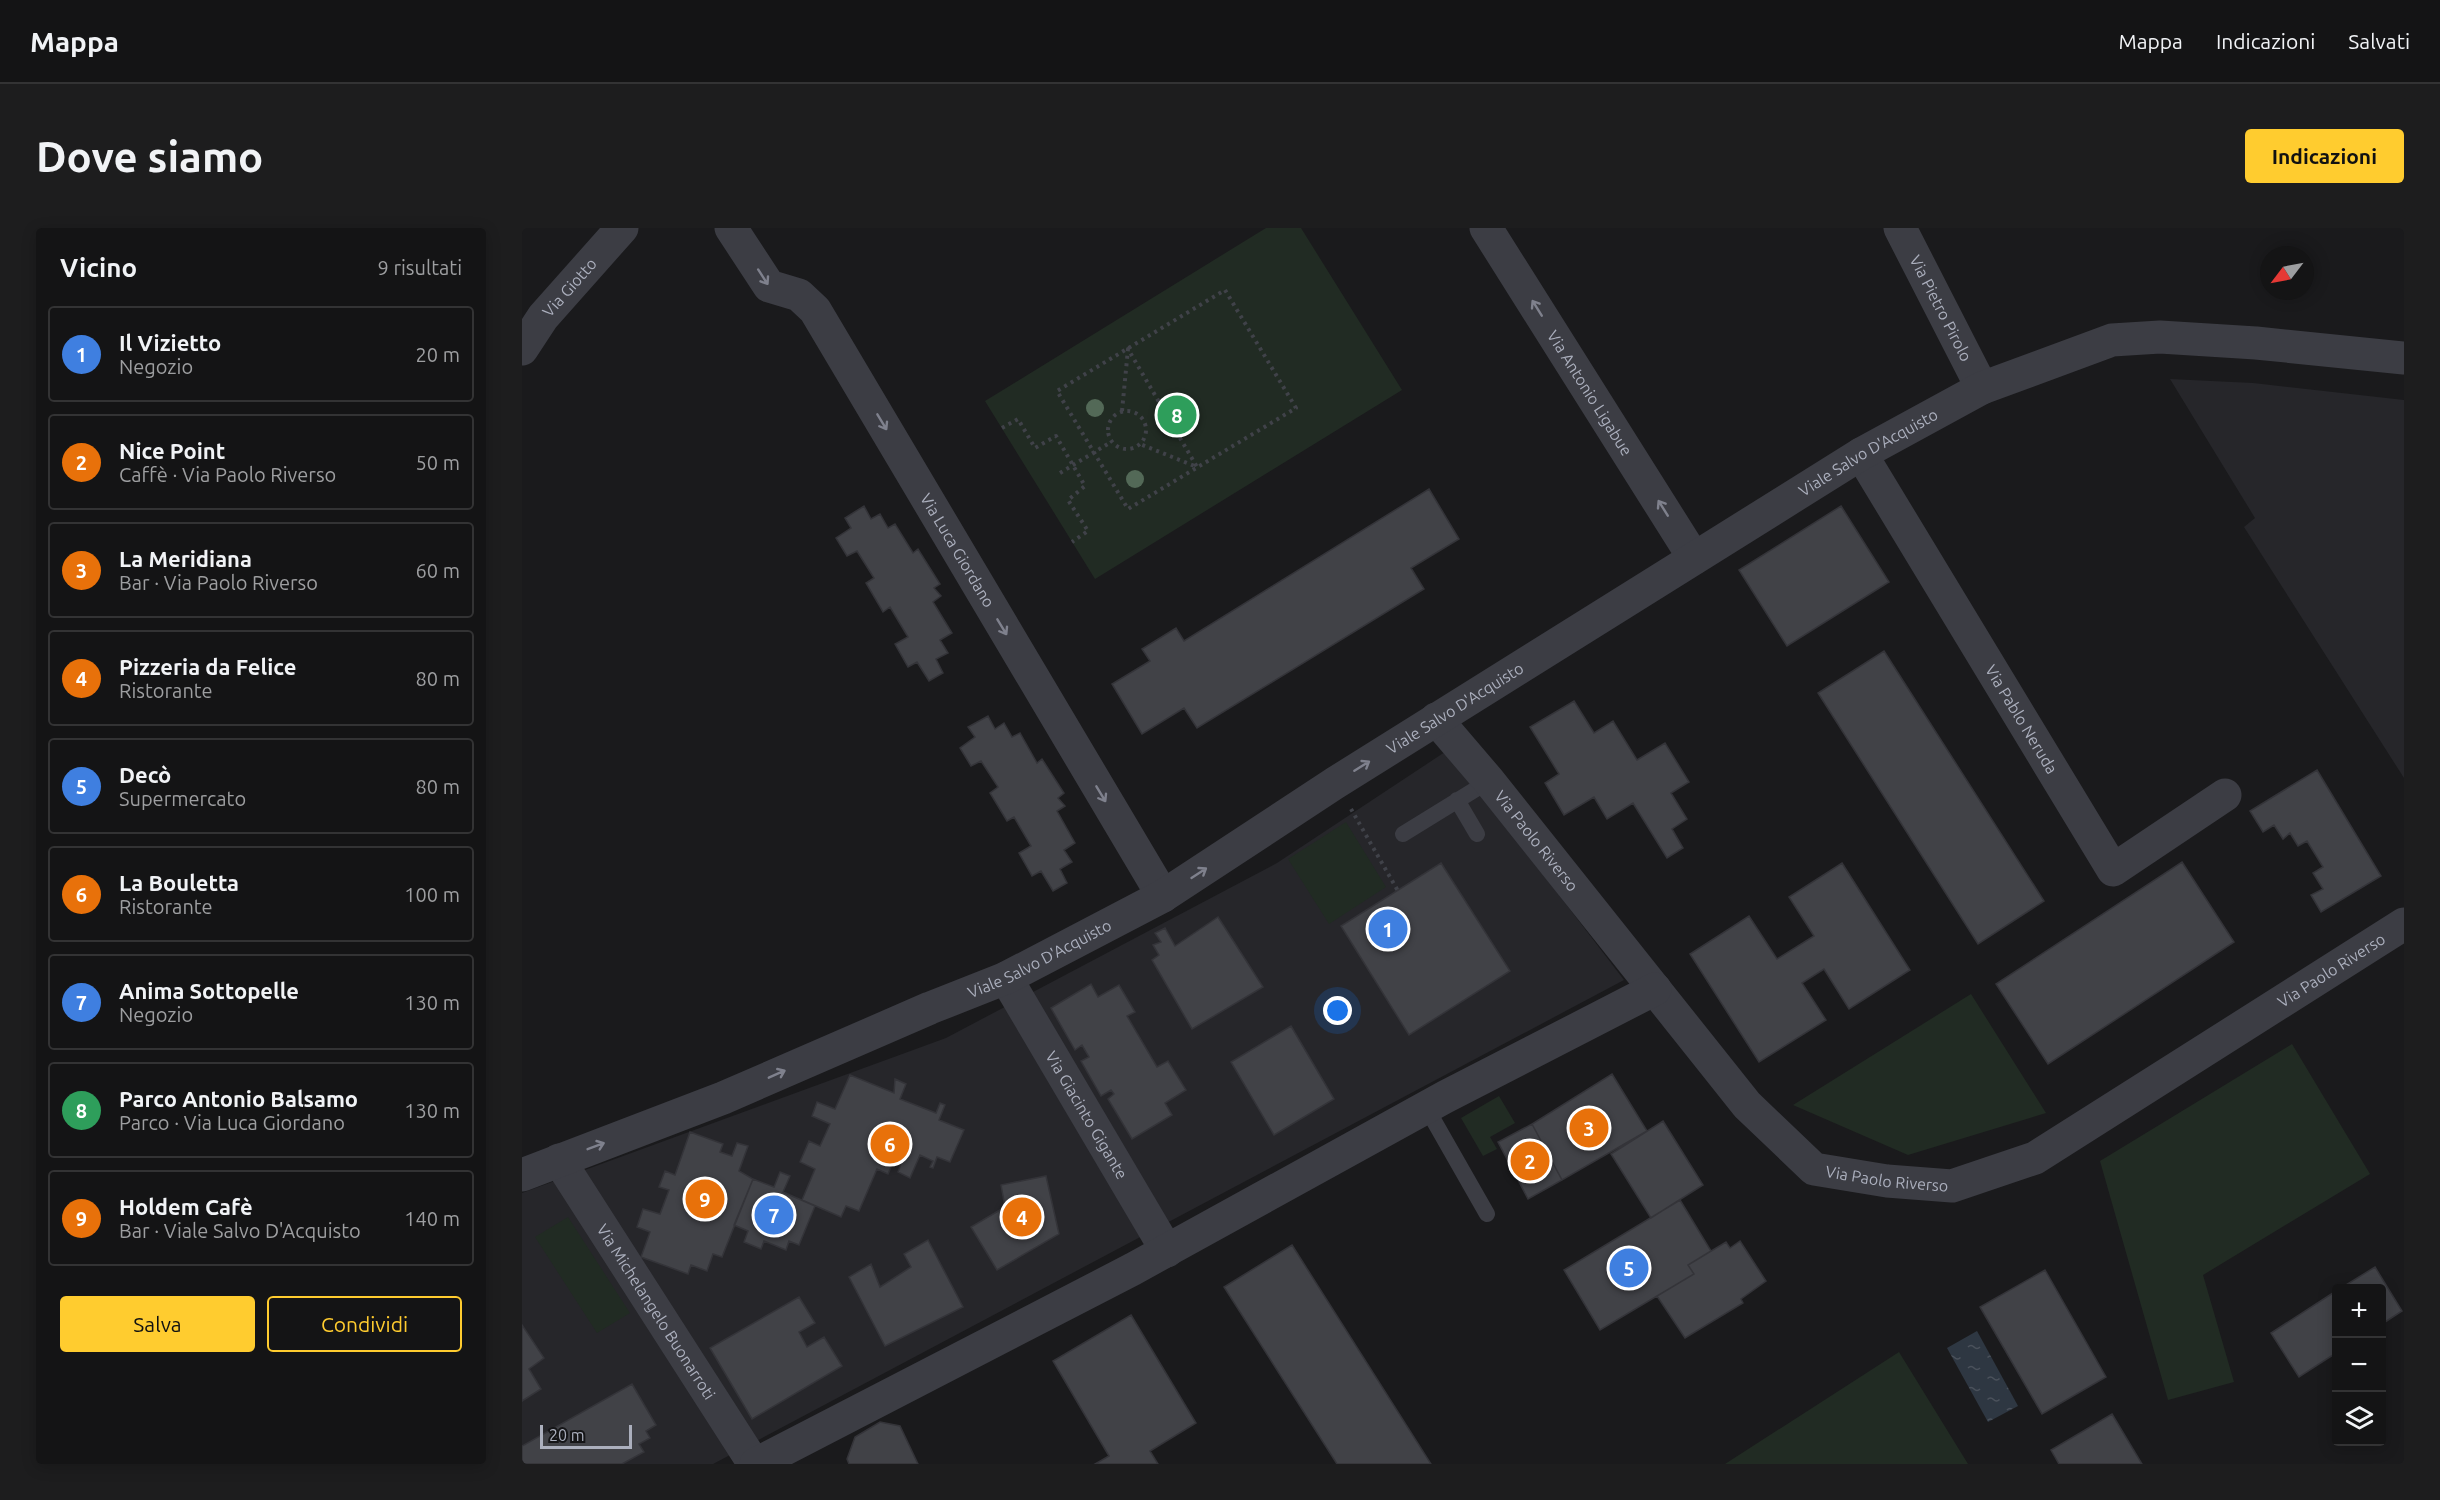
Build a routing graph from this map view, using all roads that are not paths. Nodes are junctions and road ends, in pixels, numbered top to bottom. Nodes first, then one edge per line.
1 (622, 228) edge
2 (731, 228) edge
3 (1486, 228) edge
4 (1900, 228) edge
5 (522, 350) edge
6 (2404, 358) edge
7 (1982, 388) junction
8 (1861, 454) junction
9 (1694, 558) junction
10 (1436, 719) junction
11 (1489, 781) junction
12 (2225, 795) dead end
13 (1457, 800) junction
14 (1403, 834) dead end
15 (1477, 834) dead end
16 (1163, 897) junction
17 (2404, 924) edge
18 (1006, 978) junction
19 (1655, 989) junction
20 (1426, 1107) junction
21 (533, 1166) edge
22 (1487, 1214) dead end
23 (1167, 1251) junction
24 (755, 1464) edge

1 - 5 street, Via Giotto
2 -> 16 street, Via Luca Giordano
9 -> 3 street, Via Antonio Ligabue
4 - 7 street, Via Pietro Pirolo
6 - 7 street, Viale Salvo D'Acquisto
7 - 8 street, Viale Salvo D'Acquisto
8 - 9 street, Viale Salvo D'Acquisto
8 - 12 street, Via Pablo Neruda
9 - 10 street, Viale Salvo D'Acquisto
10 - 11 street, Via Paolo Riverso
16 -> 10 street, Viale Salvo D'Acquisto
11 - 13 lane
11 - 19 street, Via Paolo Riverso
13 - 14 lane
13 - 15 lane
16 - 18 street, Viale Salvo D'Acquisto
17 - 19 street, Via Paolo Riverso
21 -> 18 street, Viale Salvo D'Acquisto
18 - 23 street, Via Giacinto Gigante
19 - 20 street
20 - 22 lane
20 - 23 street
21 - 24 street, Via Michelangelo Buonarroti
23 - 24 street

